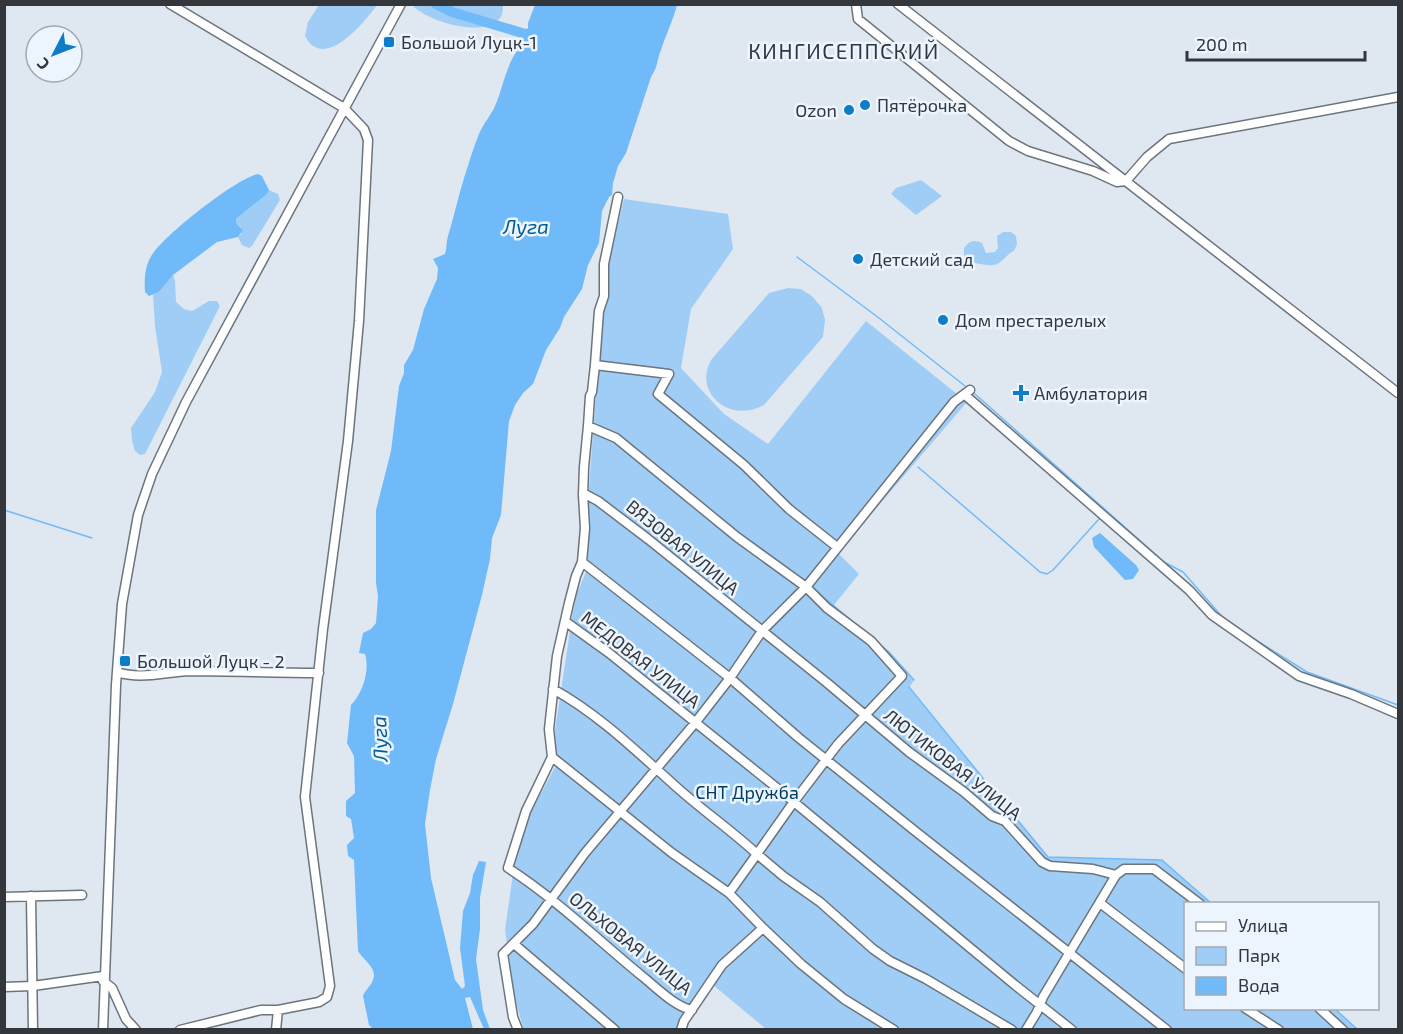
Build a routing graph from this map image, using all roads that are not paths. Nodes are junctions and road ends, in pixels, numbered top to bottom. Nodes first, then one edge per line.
1 (171, 4) edge
2 (401, 4) edge
3 (856, 4) edge
4 (898, 4) edge
5 (1398, 97) edge
6 (344, 108) junction
7 (1126, 181) junction
8 (618, 197) dead end
9 (595, 365) junction
10 (1398, 393) edge
11 (588, 426) junction
12 (583, 493) junction
13 (837, 547) junction
14 (582, 562) junction
15 (806, 588) junction
16 (566, 622) junction
17 (761, 630) junction
18 (117, 672) junction
19 (319, 673) junction
20 (730, 678) junction
21 (553, 689) junction
22 (1398, 714) edge
23 (865, 716) junction
24 (695, 723) junction
25 (552, 757) junction
26 (826, 759) junction
27 (658, 769) junction
28 (793, 802) junction
29 (620, 813) junction
30 (757, 854) junction
31 (1116, 875) junction
32 (729, 892) junction
33 (82, 895) dead end
34 (31, 896) junction
35 (4, 897) edge
36 (550, 899) junction
37 (1199, 902) edge
38 (1100, 903) junction
39 (763, 928) junction
40 (514, 944) junction
41 (1071, 953) junction
42 (1184, 968) edge
43 (103, 978) junction
44 (33, 986) junction
45 (4, 987) edge
46 (1040, 1004) junction
47 (278, 1010) junction
48 (692, 1010) junction
49 (1248, 1010) edge
50 (1321, 1010) edge
51 (33, 1029) edge
52 (103, 1029) edge
53 (136, 1029) edge
54 (180, 1029) edge
55 (276, 1029) edge
56 (518, 1029) edge
57 (615, 1029) edge
58 (681, 1029) edge
59 (894, 1029) edge
60 (1012, 1029) edge
61 (1026, 1029) edge
62 (1072, 1029) edge
63 (1167, 1029) edge
64 (1280, 1029) edge
65 (1342, 1029) edge

1 - 6 street
2 - 6 street
3 - 7 street
4 - 7 street
5 - 7 street
6 - 18 street
6 - 19 street
7 - 10 street
8 - 9 street
9 - 11 street
9 - 13 street
11 - 12 street
11 - 15 street
12 - 14 street
12 - 17 street, ВЯЗОВАЯ УЛИЦА
13 - 15 street
13 - 22 street
14 - 16 street
14 - 20 street
15 - 17 street
15 - 23 street
16 - 21 street
16 - 24 street, МЕДОВАЯ УЛИЦА
17 - 20 street
17 - 23 street, ВЯЗОВАЯ УЛИЦА
18 - 19 street
18 - 43 street
19 - 47 street
20 - 24 street
20 - 26 street
21 - 25 street
21 - 27 street
23 - 26 street
23 - 31 street, ЛЮТИКОВАЯ УЛИЦА
24 - 27 street
24 - 28 street, МЕДОВАЯ УЛИЦА
25 - 29 street
25 - 36 street, ОЛЬХОВАЯ УЛИЦА
26 - 28 street
26 - 41 street
27 - 29 street
27 - 30 street
28 - 30 street
28 - 46 street, МЕДОВАЯ УЛИЦА
29 - 32 street
29 - 36 street
30 - 32 street
30 - 60 street
31 - 37 street
31 - 38 street
32 - 39 street
33 - 34 street
34 - 35 street
34 - 44 street
36 - 40 street
36 - 48 street, ОЛЬХОВАЯ УЛИЦА
38 - 41 street
38 - 42 street
39 - 48 street
39 - 59 street
40 - 56 street
40 - 57 street
41 - 46 street
41 - 63 street
43 - 44 street
43 - 52 street
43 - 53 street
44 - 45 street
44 - 51 street
46 - 61 street
46 - 62 street, МЕДОВАЯ УЛИЦА
47 - 54 street
47 - 55 street
48 - 58 street
49 - 64 street
50 - 65 street

